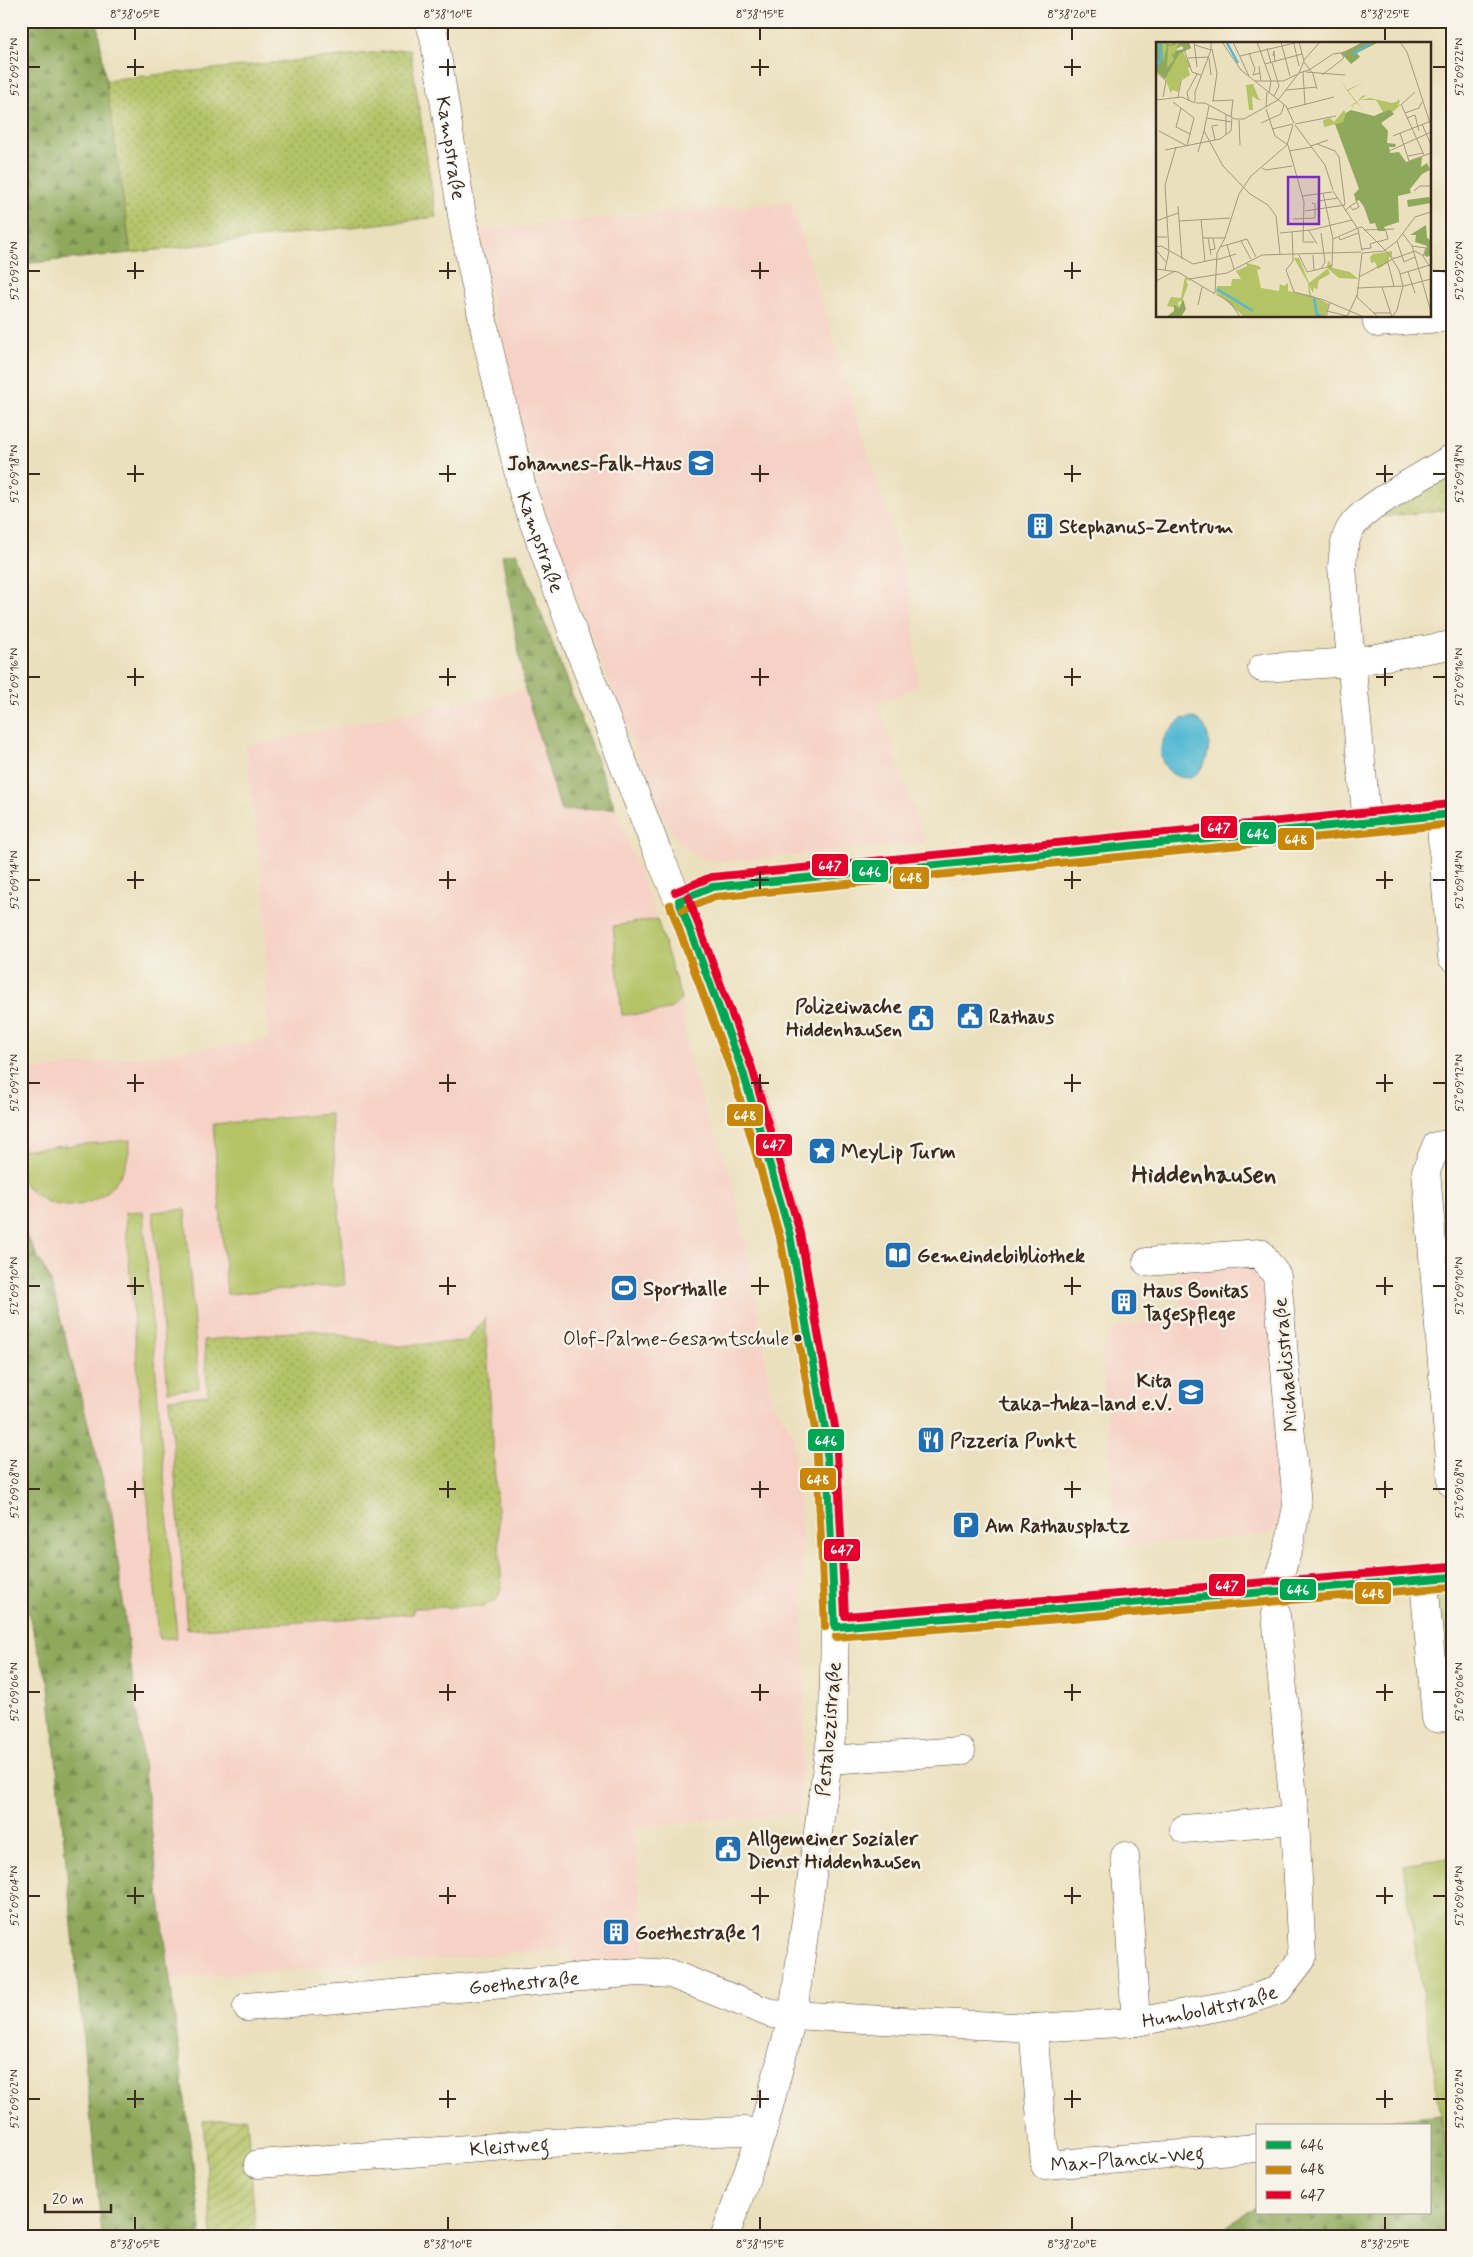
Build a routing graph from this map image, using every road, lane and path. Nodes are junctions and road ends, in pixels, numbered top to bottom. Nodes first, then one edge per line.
1 (429, 21) edge
2 (1430, 286) edge
3 (1450, 317) edge
4 (1376, 318) edge
5 (1452, 458) edge
6 (1452, 645) edge
7 (1352, 662) junction
8 (1262, 668) dead end
9 (1446, 815) edge
10 (1367, 823) junction
11 (679, 901) junction
12 (1452, 957) edge
13 (1452, 1142) edge
14 (1147, 1262) dead end
15 (1452, 1483) edge
16 (1452, 1577) edge
17 (1424, 1580) junction
18 (1274, 1592) junction
19 (835, 1627) junction
20 (1452, 1716) edge
21 (961, 1751) dead end
22 (828, 1760) junction
23 (1295, 1820) junction
24 (1184, 1830) dead end
25 (1125, 1856) dead end
26 (247, 2007) dead end
27 (793, 2014) junction
28 (1136, 2022) junction
29 (1034, 2028) junction
30 (762, 2133) junction
31 (1256, 2148) edge
32 (258, 2164) dead end
33 (725, 2236) edge

1 - 11 street, Kampstraße
2 - 3 street
3 - 4 street
5 - 7 street
6 - 7 street
7 - 8 street
7 - 10 street
9 - 10 street
9 - 12 street
10 - 11 street
11 - 19 street, Pestalozzistraße
13 - 15 street
14 - 18 street, Michaelisstraße
16 - 17 street
17 - 18 street
17 - 20 street
18 - 19 street
18 - 23 street, Humboldtstraße
19 - 22 street, Pestalozzistraße
21 - 22 street
22 - 27 street, Pestalozzistraße
23 - 24 street
23 - 28 street, Humboldtstraße
25 - 28 street
26 - 27 street, Goethestraße
27 - 29 street, Humboldtstraße
27 - 30 street, Pestalozzistraße
28 - 29 street, Humboldtstraße
29 - 31 street, Max-Planck-Weg
30 - 32 street, Kleistweg
30 - 33 street, Pestalozzistraße

